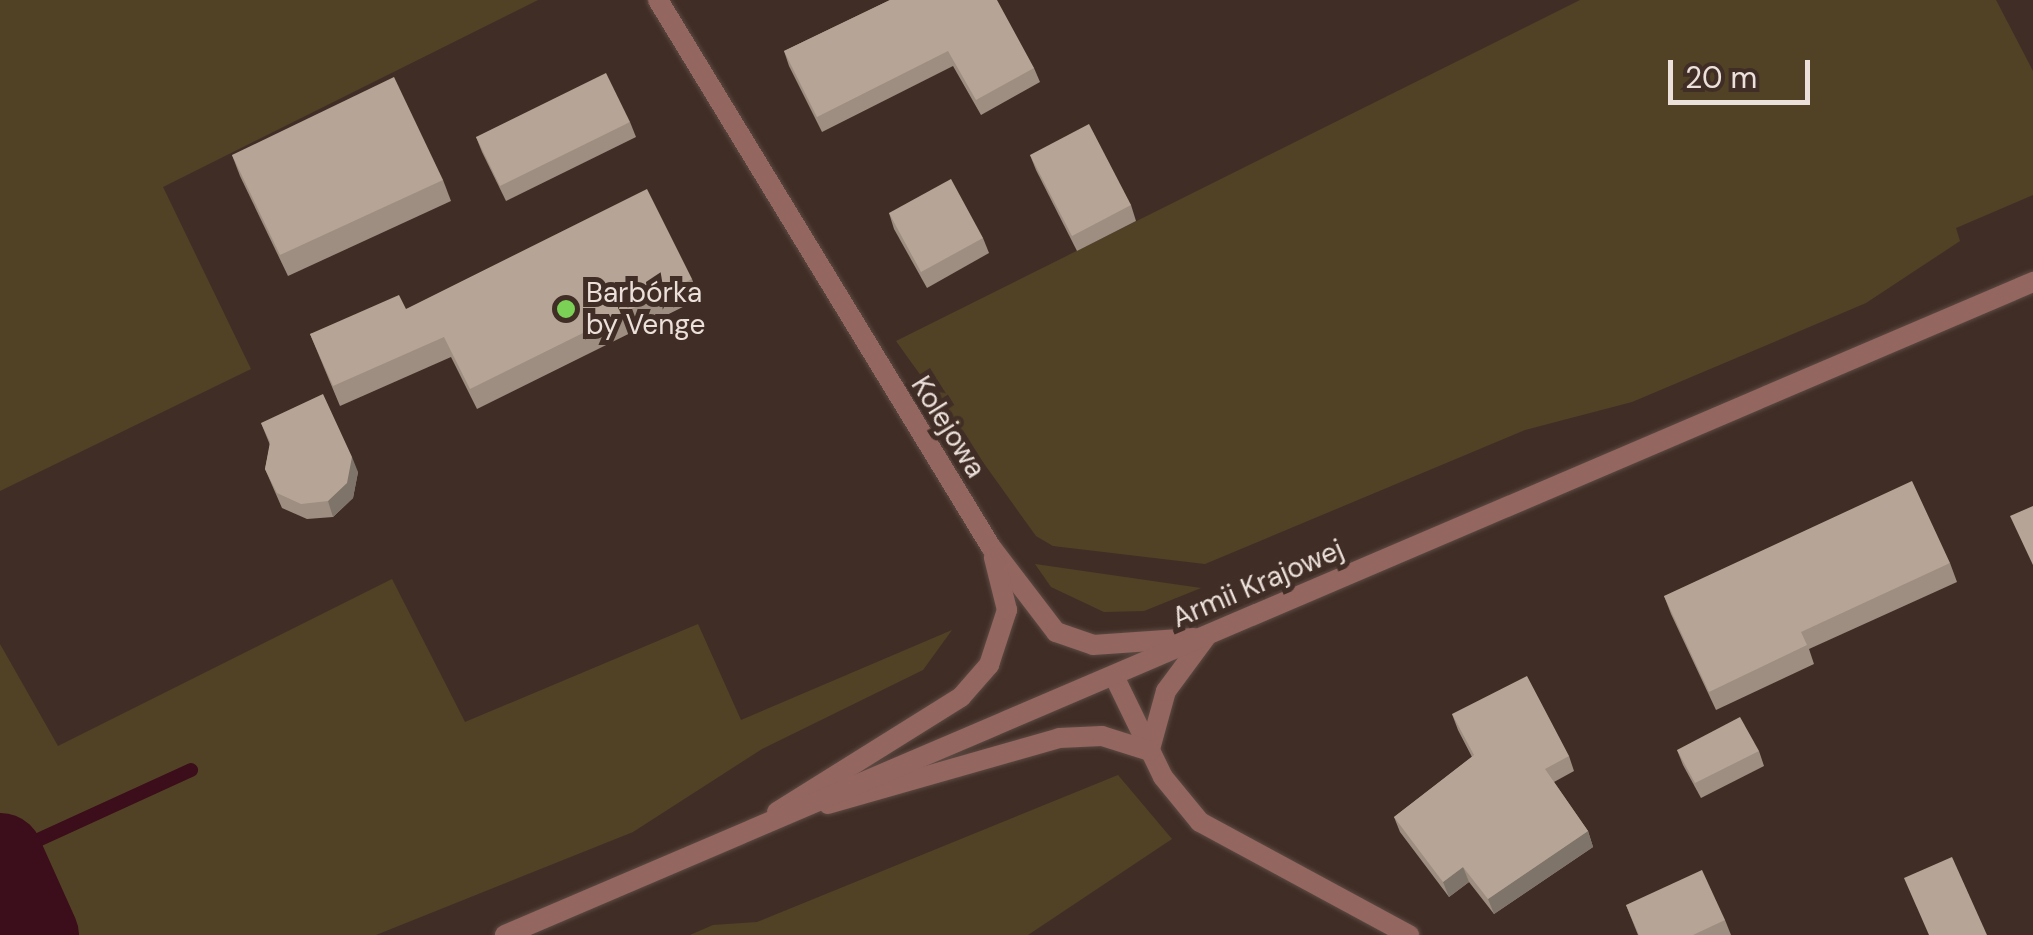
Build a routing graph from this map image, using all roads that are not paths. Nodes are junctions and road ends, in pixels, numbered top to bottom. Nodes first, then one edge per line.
1 (658, 0) edge
2 (2033, 282) edge
3 (991, 547) junction
4 (1206, 637) junction
5 (1114, 676) junction
6 (1150, 751) junction
7 (756, 825) junction
8 (505, 935) edge
9 (1409, 935) edge

1 - 3 street, Kolejowa
2 - 4 street, Armii Krajowej
3 - 4 street, Kolejowa
3 - 7 street
4 - 5 street, Armii Krajowej
4 - 6 street
5 - 6 street
5 - 7 street, Armii Krajowej
6 - 7 street
6 - 9 street
7 - 8 street, Armii Krajowej

